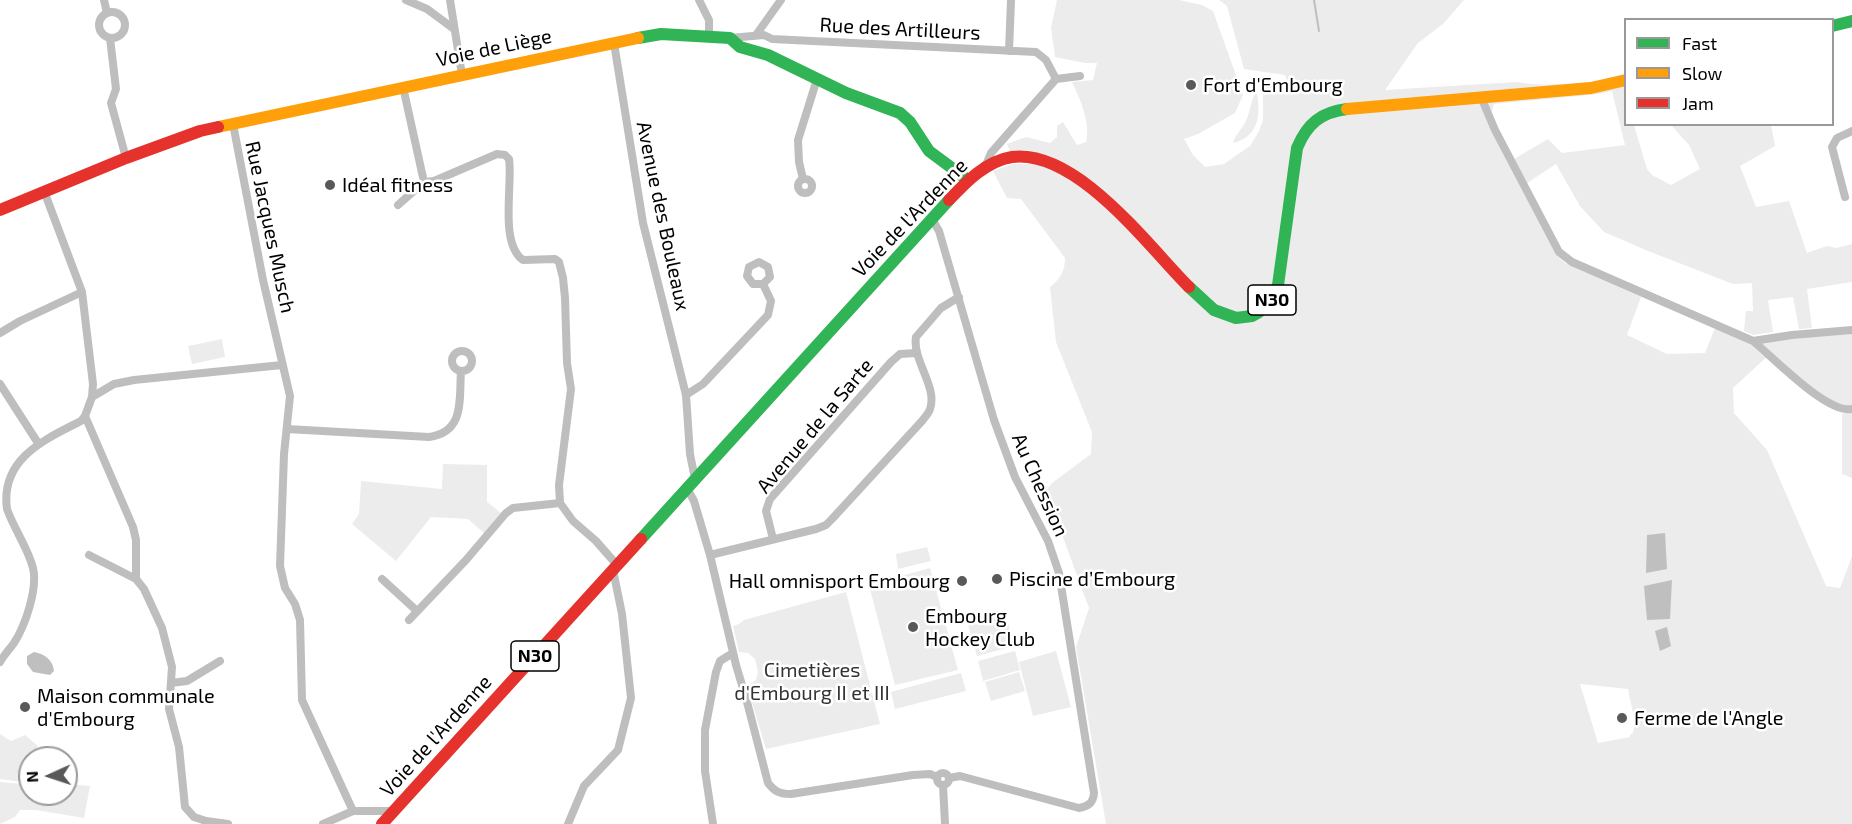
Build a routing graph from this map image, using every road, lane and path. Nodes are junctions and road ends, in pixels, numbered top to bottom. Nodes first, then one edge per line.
1 (104, 0) edge
2 (406, 0) edge
3 (450, 0) edge
4 (699, 0) edge
5 (781, 0) edge
6 (1011, 0) edge
7 (106, 13) junction
8 (1852, 21) edge
9 (1834, 26) edge
10 (454, 29) junction
11 (756, 35) junction
12 (709, 37) junction
13 (110, 38) junction
14 (730, 38) junction
15 (614, 43) junction
16 (1009, 51) junction
17 (462, 75) junction
18 (1080, 76) dead end
19 (817, 79) junction
20 (1056, 79) junction
21 (1624, 80) edge
22 (403, 87) junction
23 (1481, 97) junction
24 (233, 124) junction
25 (1852, 131) edge
26 (126, 158) junction
27 (985, 167) junction
28 (803, 179) dead end
29 (968, 180) junction
30 (424, 182) junction
31 (44, 192) junction
32 (1845, 197) dead end
33 (398, 205) dead end
34 (0, 210) edge
35 (932, 219) junction
36 (763, 284) dead end
37 (82, 292) junction
38 (959, 297) junction
39 (1852, 330) edge
40 (0, 333) edge
41 (1753, 341) junction
42 (916, 352) junction
43 (282, 365) junction
44 (461, 371) dead end
45 (0, 384) edge
46 (686, 395) junction
47 (92, 397) junction
48 (1852, 409) edge
49 (85, 416) junction
50 (287, 429) junction
51 (38, 443) junction
52 (691, 483) junction
53 (560, 502) junction
54 (774, 539) junction
55 (89, 555) dead end
56 (710, 555) junction
57 (615, 568) junction
58 (136, 579) junction
59 (382, 579) dead end
60 (417, 611) junction
61 (410, 620) dead end
62 (733, 653) junction
63 (1, 656) edge
64 (220, 661) dead end
65 (171, 683) junction
66 (946, 782) junction
67 (353, 811) junction
68 (394, 811) junction
69 (228, 824) edge
70 (323, 824) edge
71 (382, 824) edge
72 (568, 824) edge
73 (713, 824) edge
74 (945, 824) edge

1 - 7 street
2 - 10 street
3 - 10 street
4 - 12 street
5 - 11 street
6 - 16 street
7 - 13 street
7 - 13 street
8 - 9 main road
10 - 17 street
11 - 14 street, Rue des Artilleurs
11 - 16 street, Rue des Artilleurs
12 - 14 main road, Voie de Liège
12 - 15 main road, Voie de Liège
13 - 26 street
14 - 19 main road, Voie de Liège
15 - 17 main road, Voie de Liège
15 - 46 street, Avenue des Bouleaux
16 - 20 street, Rue des Artilleurs
17 - 22 main road, Voie de Liège
18 - 20 street
19 - 28 street
19 - 29 main road, Voie de Liège
20 - 27 street
21 - 23 main road, N30
22 - 24 main road, Voie de Liège
22 - 30 street
23 - 27 main road, Voie de l'Ardenne / N30
23 - 41 street
24 - 26 main road, Voie de Liège
24 - 43 street, Rue Jacques Musch
25 - 32 street
26 - 31 main road, Voie de Liège
27 - 29 main road, Voie de l'Ardenne / N30
29 - 35 main road, Voie de l'Ardenne / N30
30 - 33 street
30 - 53 street
31 - 34 main road, Voie de Liège
31 - 37 street
35 - 38 street, Au Chession
35 - 52 main road, Voie de l'Ardenne / N30
36 - 46 street
37 - 40 street
37 - 47 street
38 - 42 street
38 - 66 street, Au Chession
39 - 41 street
41 - 48 street
42 - 54 street, Avenue de la Sarte
42 - 54 street
43 - 47 street
43 - 50 street, Rue Jacques Musch
44 - 50 street
45 - 51 street
46 - 52 street, Avenue des Bouleaux
47 - 49 street
49 - 51 street
49 - 58 street
50 - 67 street, Rue Jacques Musch
51 - 63 street
52 - 56 street, Avenue des Bouleaux
52 - 57 main road, Voie de l'Ardenne / N30
53 - 57 street
53 - 60 street
54 - 56 street
55 - 58 street
56 - 62 street, Avenue des Bouleaux
57 - 68 main road, Voie de l'Ardenne / N30
57 - 72 street
58 - 65 street
59 - 60 street
60 - 61 street
62 - 66 street, Avenue des Bouleaux
62 - 73 street
64 - 65 street
65 - 69 street
66 - 74 street
67 - 68 street
67 - 70 street
68 - 71 main road, Voie de l'Ardenne / N30

